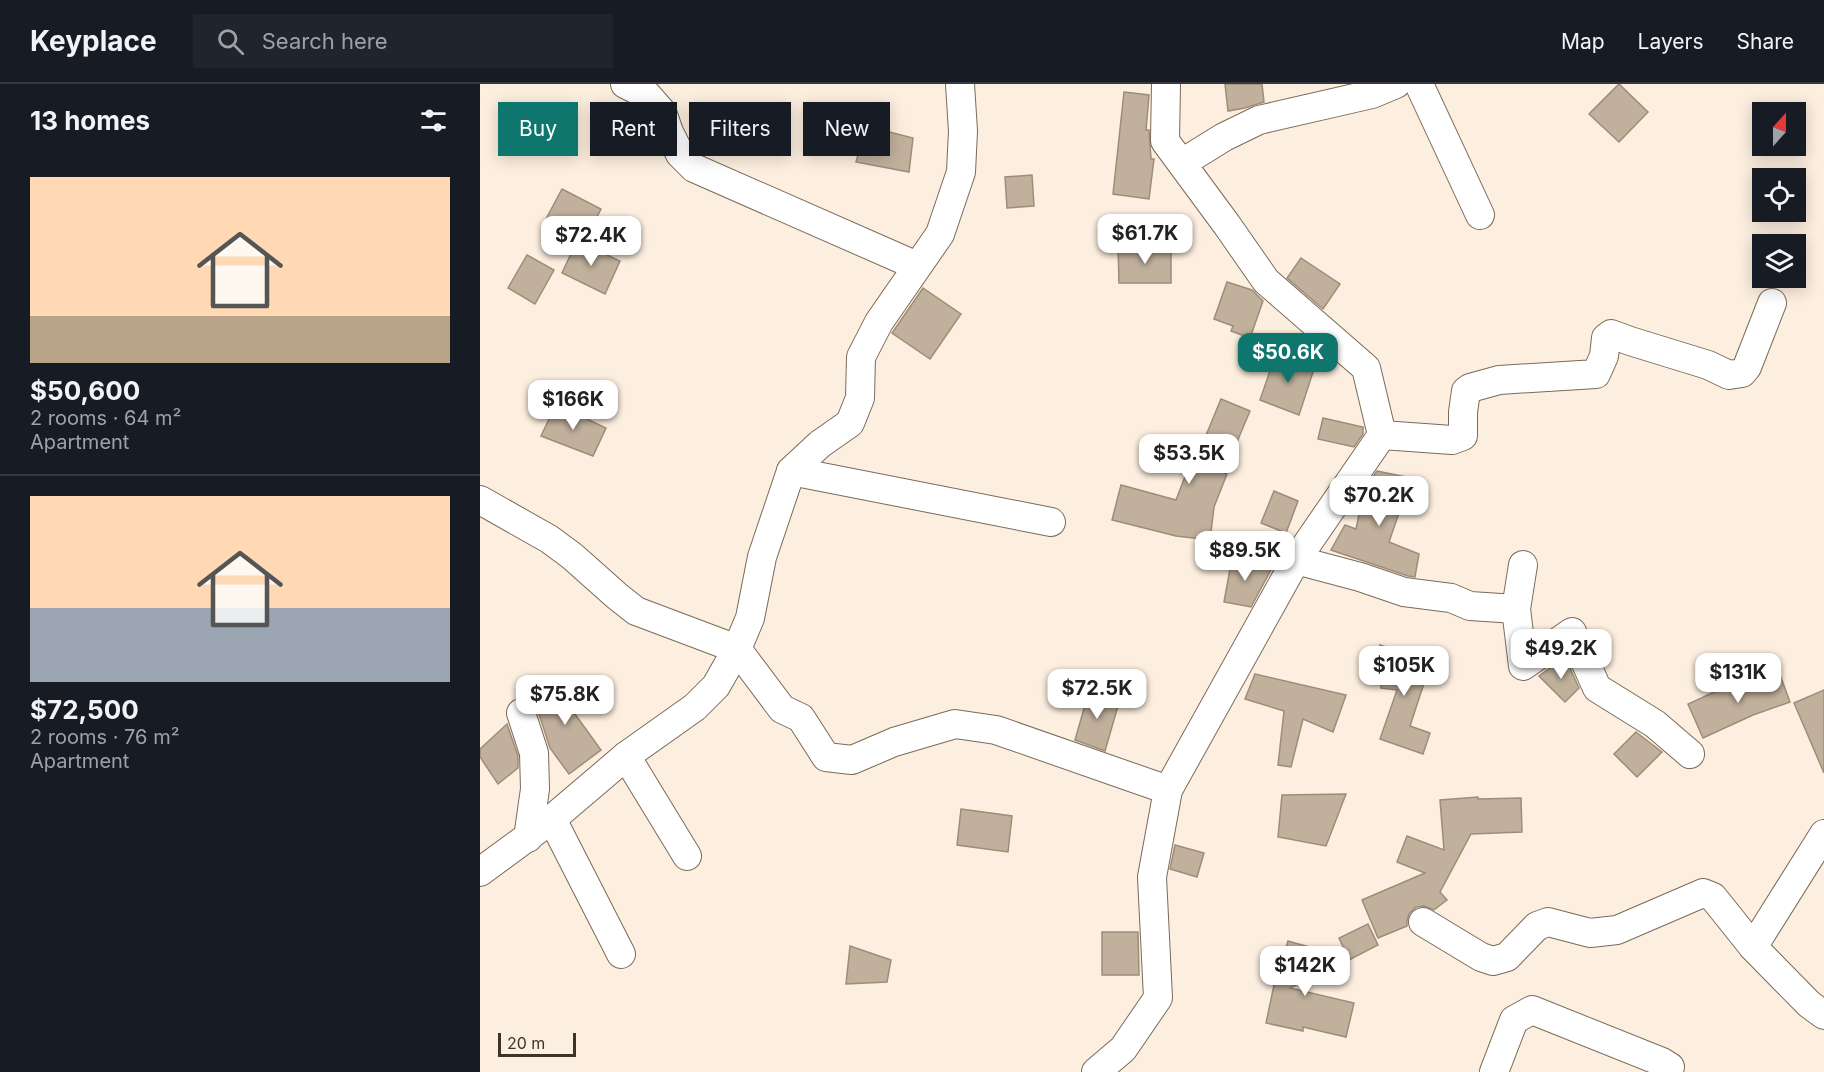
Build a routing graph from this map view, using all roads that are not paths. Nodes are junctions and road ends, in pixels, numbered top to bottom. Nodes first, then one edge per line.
1 (625, 84) edge
2 (960, 84) edge
3 (1166, 84) edge
4 (1396, 84) edge
5 (1419, 84) edge
6 (1182, 163) junction
7 (1480, 215) dead end
8 (917, 266) junction
9 (1772, 303) dead end
10 (1382, 435) junction
11 (791, 471) junction
12 (480, 500) edge
13 (1052, 522) dead end
14 (1296, 560) junction
15 (1523, 565) dead end
16 (1516, 609) junction
17 (737, 649) junction
18 (521, 712) dead end
19 (1690, 754) dead end
20 (626, 756) junction
21 (1168, 790) junction
22 (552, 819) junction
23 (1824, 834) edge
24 (528, 838) junction
25 (687, 856) dead end
26 (480, 872) edge
27 (1423, 922) dead end
28 (1753, 947) junction
29 (621, 954) dead end
30 (1824, 1015) edge
31 (1096, 1072) edge
32 (1494, 1072) edge
33 (1668, 1072) edge

1 - 8 street
2 - 8 street
3 - 6 street
4 - 6 street
5 - 7 street
6 - 10 street
8 - 11 street
9 - 10 street
10 - 14 street
11 - 13 street
11 - 17 street
12 - 17 street
14 - 16 street
14 - 21 street
15 - 16 street
16 - 19 street
17 - 20 street
17 - 21 street
18 - 24 street
20 - 22 street
20 - 25 street
21 - 31 street
22 - 24 street
22 - 29 street
23 - 28 street
24 - 26 street
27 - 28 street
28 - 30 street
32 - 33 street

